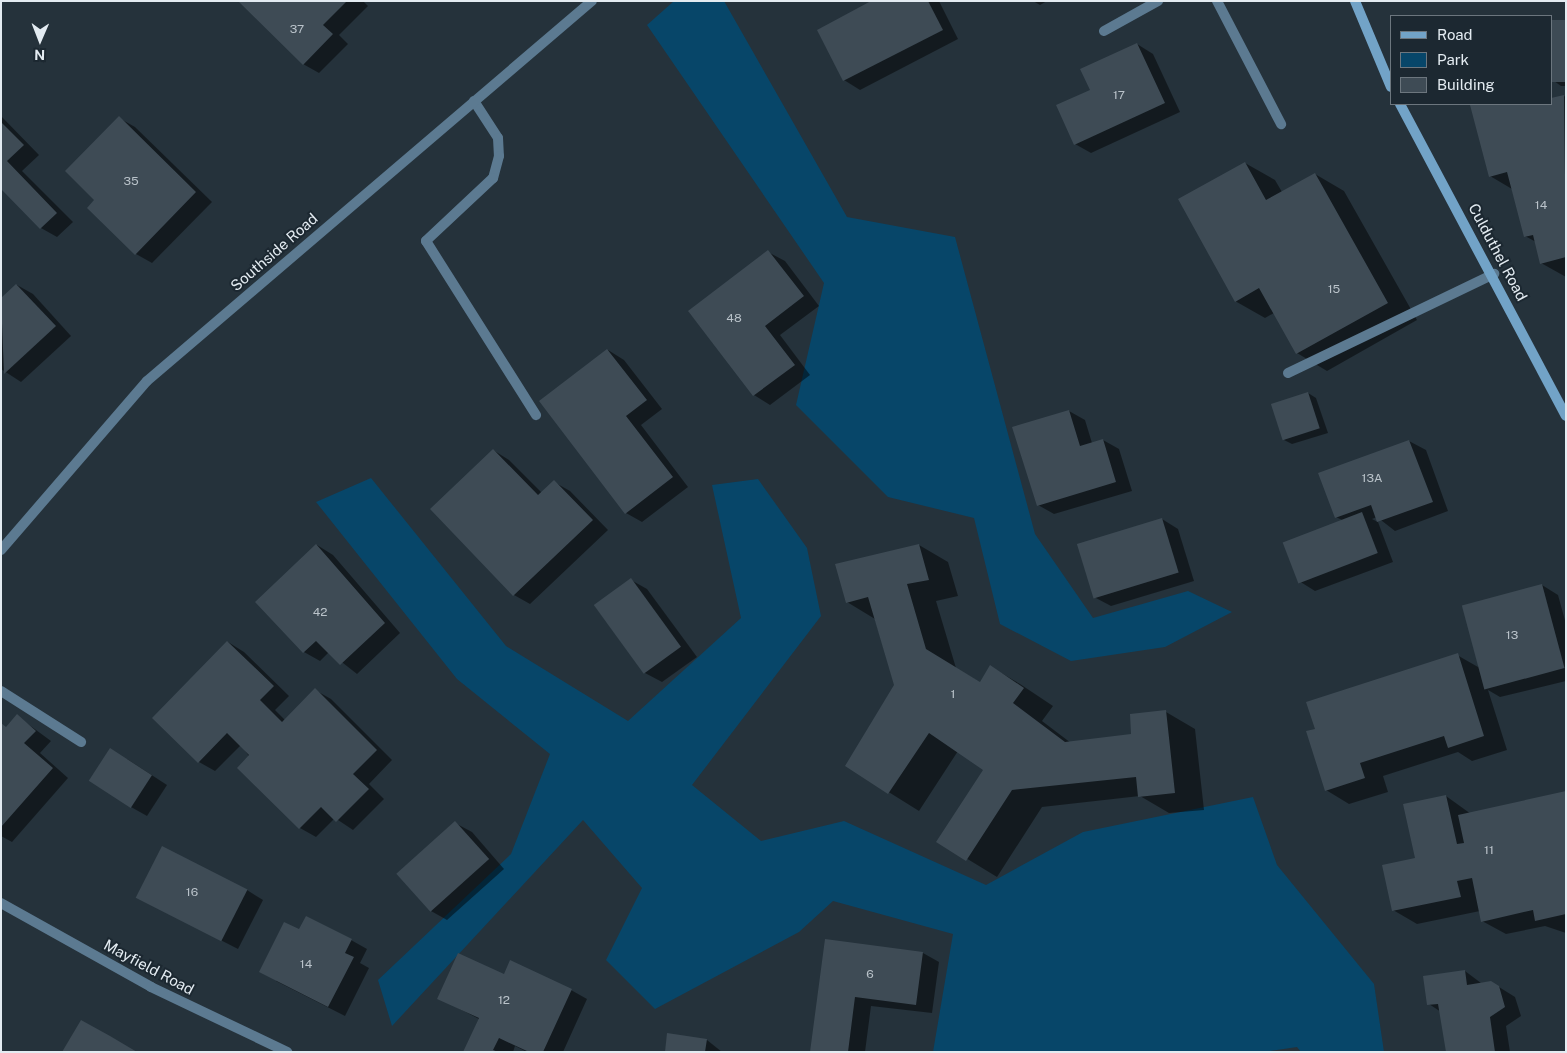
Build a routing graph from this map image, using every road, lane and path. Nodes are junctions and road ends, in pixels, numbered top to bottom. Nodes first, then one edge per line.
1 (592, 1) edge
2 (1158, 1) edge
3 (1217, 1) edge
4 (1355, 1) edge
5 (1104, 31) dead end
6 (1390, 85) edge
7 (474, 101) junction
8 (1401, 105) edge
9 (1281, 124) dead end
10 (1494, 274) junction
11 (1288, 373) dead end
12 (536, 415) dead end
13 (1566, 416) edge
14 (1, 550) edge
15 (1, 691) edge
16 (81, 742) dead end
17 (1, 902) edge
18 (287, 1052) edge

1 - 7 street, Southside Road
2 - 5 street
3 - 9 street
4 - 6 main road
7 - 12 street
7 - 14 street, Southside Road
8 - 10 main road, Culduthel Road
10 - 11 street
10 - 13 main road, Culduthel Road
15 - 16 street
17 - 18 street, Mayfield Road

